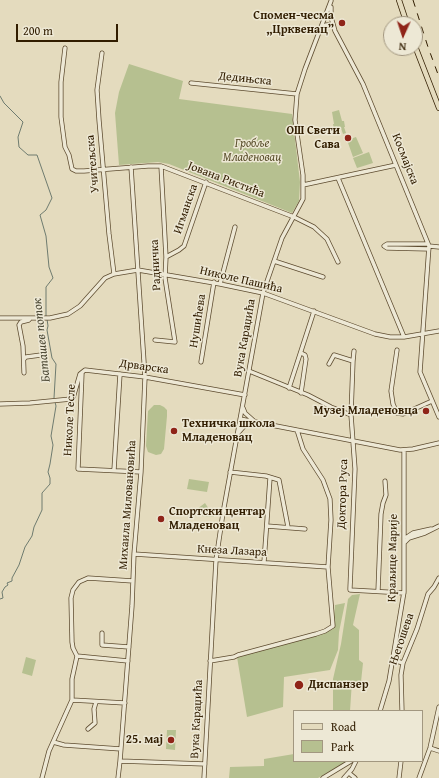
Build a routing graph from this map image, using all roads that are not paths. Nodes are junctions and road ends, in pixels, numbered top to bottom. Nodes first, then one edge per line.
1 (399, 0) edge
2 (331, 1) edge
3 (404, 16) edge
4 (334, 27) junction
5 (321, 29) junction
6 (65, 48) dead end
7 (102, 53) dead end
8 (419, 56) edge
9 (191, 83) dead end
10 (297, 94) junction
11 (439, 108) edge
12 (396, 165) junction
13 (161, 166) junction
14 (131, 167) junction
15 (103, 169) junction
16 (338, 178) junction
17 (206, 182) junction
18 (303, 185) junction
19 (294, 217) junction
20 (235, 227) dead end
21 (429, 246) junction
22 (439, 247) edge
23 (166, 256) junction
24 (274, 261) junction
25 (338, 262) dead end
26 (138, 270) junction
27 (114, 274) junction
28 (165, 274) junction
29 (323, 277) dead end
30 (214, 282) junction
31 (220, 284) junction
32 (263, 293) junction
33 (314, 311) junction
34 (0, 318) edge
35 (30, 318) junction
36 (439, 331) edge
37 (423, 334) junction
38 (404, 337) junction
39 (155, 340) dead end
40 (354, 350) dead end
41 (397, 350) dead end
42 (301, 353) junction
43 (41, 355) dead end
44 (24, 359) junction
45 (352, 361) junction
46 (201, 362) dead end
47 (329, 364) dead end
48 (250, 371) junction
49 (82, 372) junction
50 (24, 373) dead end
51 (120, 374) junction
52 (145, 377) junction
53 (289, 388) junction
54 (301, 393) junction
55 (245, 395) junction
56 (432, 401) junction
57 (0, 404) edge
58 (243, 406) junction
59 (351, 414) junction
60 (439, 417) edge
61 (240, 419) junction
62 (254, 422) junction
63 (297, 430) junction
64 (236, 437) junction
65 (352, 440) junction
66 (439, 443) edge
67 (404, 450) junction
68 (114, 470) junction
69 (141, 472) junction
70 (230, 472) junction
71 (270, 478) junction
72 (385, 481) dead end
73 (267, 526) junction
74 (288, 527) junction
75 (437, 527) edge
76 (305, 529) dead end
77 (404, 529) junction
78 (413, 533) junction
79 (404, 540) junction
80 (134, 554) junction
81 (216, 560) junction
82 (264, 562) junction
83 (328, 566) junction
84 (439, 578) edge
85 (133, 581) junction
86 (378, 591) junction
87 (404, 593) junction
88 (102, 633) dead end
89 (129, 647) junction
90 (78, 656) junction
91 (393, 660) junction
92 (128, 661) junction
93 (210, 661) junction
94 (403, 663) junction
95 (396, 674) junction
96 (72, 700) junction
97 (96, 702) junction
98 (125, 703) junction
99 (439, 707) edge
100 (380, 710) edge
101 (402, 710) edge
102 (88, 729) dead end
103 (54, 742) junction
104 (430, 748) junction
105 (121, 749) junction
106 (439, 751) edge
107 (120, 761) junction
108 (350, 762) edge
109 (355, 762) edge
110 (401, 762) edge
111 (205, 764) junction
112 (341, 768) junction
113 (349, 773) junction
114 (345, 777) edge
115 (42, 778) edge
116 (118, 778) edge
117 (204, 778) edge
118 (323, 778) edge
119 (355, 778) edge
120 (399, 778) edge
121 (419, 778) edge

1 - 3 main road
2 - 4 street, Космајска
2 - 5 street, Вука Караџића
4 - 5 street
4 - 12 street, Космајска
5 - 10 street, Вука Караџића
6 - 15 street, Јована Ристића
7 - 15 street, Учитељска
8 - 11 main road
9 - 10 street, Дедињска
10 - 18 street, Вука Караџића
12 - 16 street
12 - 21 street, Космајска
13 - 14 street, Јована Ристића
13 - 17 street, Јована Ристића
13 - 23 street, Радничка
14 - 15 street, Јована Ристића
14 - 26 street, Михаила Миловановића
15 - 27 street, Учитељска
16 - 18 street
16 - 38 street
17 - 19 street, Јована Ристића
17 - 23 street, Игманска
18 - 19 street, Вука Караџића
19 - 24 street, Вука Караџића
19 - 25 street, Јована Ристића
20 - 31 street, Нушићева
21 - 21 street
21 - 22 street
21 - 37 street, Космајска
23 - 28 street, Радничка
24 - 29 street
24 - 32 street, Вука Караџића
26 - 27 street, Николе Пашића
26 - 28 street, Николе Пашића
26 - 52 street, Михаила Миловановића
27 - 35 street, Николе Пашића
28 - 30 street, Николе Пашића
28 - 39 street, Радничка
30 - 31 street, Николе Пашића
30 - 46 street, Нушићева
31 - 32 street, Николе Пашића
32 - 33 street, Николе Пашића
32 - 48 street, Вука Караџића
33 - 38 street, Николе Пашића
33 - 42 street
34 - 35 street
35 - 44 street
36 - 37 street, Николе Пашића
37 - 38 street, Николе Пашића
37 - 56 street, Космајска
40 - 45 street, Доктора Руса
41 - 56 street
42 - 53 street
42 - 54 street
43 - 44 street
44 - 50 street
45 - 47 street
45 - 59 street, Доктора Руса
48 - 53 street
48 - 55 street, Вука Караџића
49 - 51 street, Дрварска
49 - 57 street
49 - 68 street, Николе Тесле
51 - 52 street, Дрварска
51 - 68 street
52 - 55 street, Дрварска
52 - 69 street, Михаила Миловановића
53 - 54 street
54 - 59 street
55 - 58 street, Вука Караџића
56 - 60 street, Космајска
58 - 61 street, Вука Караџића
58 - 62 street
59 - 65 street, Доктора Руса
61 - 62 street
61 - 64 street, Вука Караџића
62 - 63 street
62 - 64 street
63 - 65 street
63 - 83 street
64 - 70 street, Вука Караџића
65 - 67 street
65 - 86 street, Доктора Руса
66 - 67 street
67 - 77 street, Краљице Марије
68 - 69 street
69 - 80 street, Михаила Миловановића
70 - 71 street
70 - 81 street, Вука Караџића
71 - 73 street
71 - 74 street
72 - 86 street
73 - 74 street
73 - 82 street
74 - 76 street
75 - 78 street
75 - 79 street
77 - 78 street
77 - 79 street, Краљице Марије
78 - 79 street
79 - 87 street, Краљице Марије
80 - 81 street, Кнеза Лазара
80 - 85 street, Михаила Миловановића
81 - 82 street, Кнеза Лазара
81 - 93 street, Вука Караџића
82 - 83 street, Кнеза Лазара
83 - 93 street
84 - 94 street, Његошева
85 - 89 street, Михаила Миловановића
85 - 90 street
86 - 87 street
87 - 91 street, Краљице Марије
88 - 89 street
89 - 92 street, Михаила Миловановића
90 - 92 street
90 - 96 street
91 - 94 street
91 - 95 street, Краљице Марије
92 - 98 street, Михаила Миловановића
93 - 111 street, Вука Караџића
94 - 95 street, Његошева
95 - 100 street, Краљице Марије
95 - 101 street, Његошева
96 - 97 street
96 - 103 street
97 - 98 street
97 - 102 street
98 - 105 street, Михаила Миловановића
99 - 104 street
103 - 105 street
103 - 115 street
104 - 106 street
104 - 121 street
105 - 107 street, Михаила Миловановића
107 - 111 street
107 - 116 street, Михаила Миловановића
108 - 112 street
109 - 113 street
110 - 120 street
111 - 117 street, Вука Караџића
112 - 114 street
112 - 118 street
113 - 114 street
113 - 119 street

